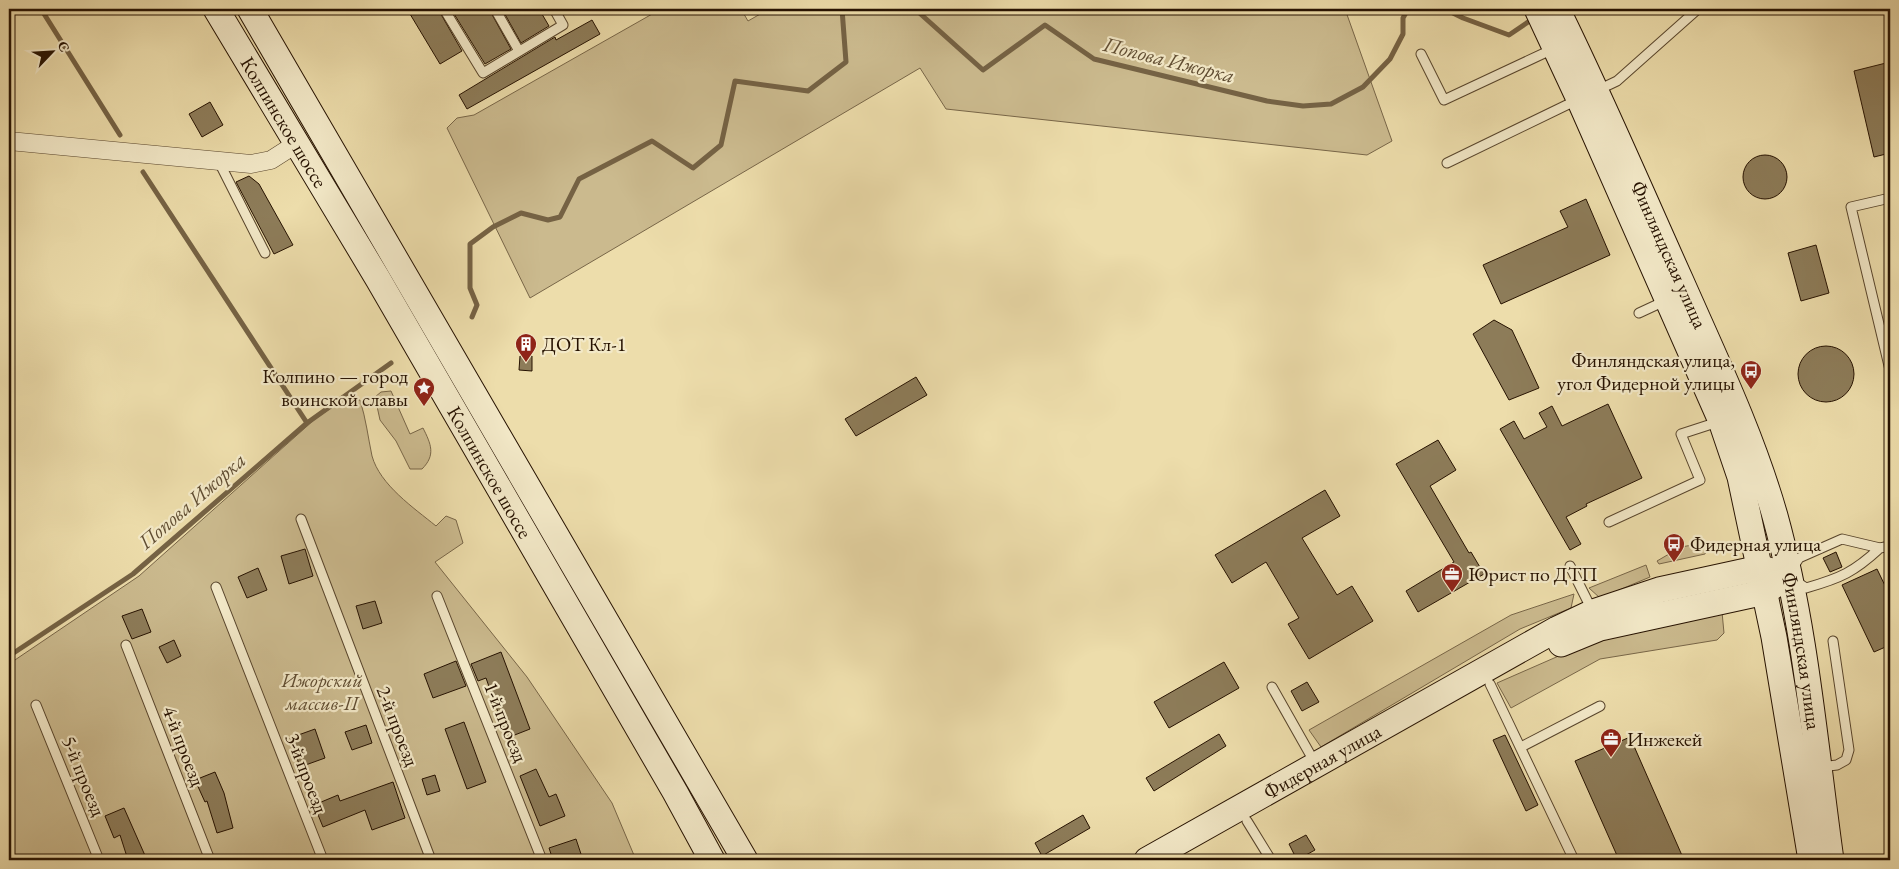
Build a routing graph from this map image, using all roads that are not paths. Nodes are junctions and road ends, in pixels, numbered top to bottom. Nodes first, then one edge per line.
1 (216, 9) edge
2 (250, 9) edge
3 (444, 9) edge
4 (495, 9) edge
5 (554, 9) edge
6 (1537, 9) edge
7 (1557, 9) edge
8 (1698, 9) edge
9 (1559, 39) junction
10 (519, 51) junction
11 (1421, 54) dead end
12 (1588, 95) junction
13 (9, 141) edge
14 (296, 144) junction
15 (219, 162) junction
16 (1447, 163) dead end
17 (1890, 198) edge
18 (265, 253) dead end
19 (1668, 300) junction
20 (1639, 313) dead end
21 (1890, 370) edge
22 (1721, 421) junction
23 (301, 519) dead end
24 (1609, 522) dead end
25 (1890, 546) edge
26 (1880, 548) junction
27 (1570, 566) dead end
28 (1760, 568) junction
29 (1788, 575) junction
30 (216, 587) dead end
31 (1765, 592) junction
32 (437, 596) dead end
33 (1593, 612) junction
34 (1833, 641) dead end
35 (126, 644) dead end
36 (1490, 684) junction
37 (1272, 687) dead end
38 (36, 705) dead end
39 (1600, 706) dead end
40 (1521, 747) junction
41 (1818, 768) junction
42 (1320, 770) junction
43 (1243, 814) junction
44 (99, 860) edge
45 (210, 860) edge
46 (323, 860) edge
47 (431, 860) edge
48 (542, 860) edge
49 (712, 860) edge
50 (745, 860) edge
51 (1147, 860) edge
52 (1178, 860) edge
53 (1271, 860) edge
54 (1574, 860) edge
55 (1810, 860) edge
56 (1831, 860) edge

1 - 14 street, Колпинское шоссе
2 - 50 street, Колпинское шоссе
3 - 10 lane
4 - 10 lane
5 - 10 lane
6 - 9 street, Финляндская улица
7 - 9 street, Финляндская улица
8 - 12 lane
9 - 11 lane
9 - 12 street, Финляндская улица
12 - 16 lane
12 - 19 street, Финляндская улица
12 - 29 street, Финляндская улица
13 - 15 street
14 - 15 street
14 - 49 street, Колпинское шоссе
15 - 18 lane
17 - 21 lane
19 - 20 lane
19 - 22 street, Финляндская улица
22 - 24 lane
22 - 28 street, Финляндская улица
23 - 47 lane, 2-й проезд
25 - 26 lane
26 - 29 lane
26 - 29 lane
27 - 33 lane
28 - 29 street, Фидерная улица
28 - 31 street, Финляндская улица
28 - 33 street, Фидерная улица
29 - 31 street, Фидерная улица
29 - 41 street, Финляндская улица
30 - 46 lane, 3-й проезд
31 - 36 street, Фидерная улица
31 - 55 street, Финляндская улица
32 - 48 lane, 1-й проезд
33 - 42 street, Фидерная улица
34 - 41 lane
35 - 45 lane, 4-й проезд
36 - 40 lane
36 - 42 street, Фидерная улица
37 - 42 lane
38 - 44 lane, 5-й проезд
39 - 40 lane
40 - 54 lane
41 - 56 street, Финляндская улица
42 - 43 street, Фидерная улица
43 - 51 street, Фидерная улица
43 - 52 street, Фидерная улица
43 - 53 lane

